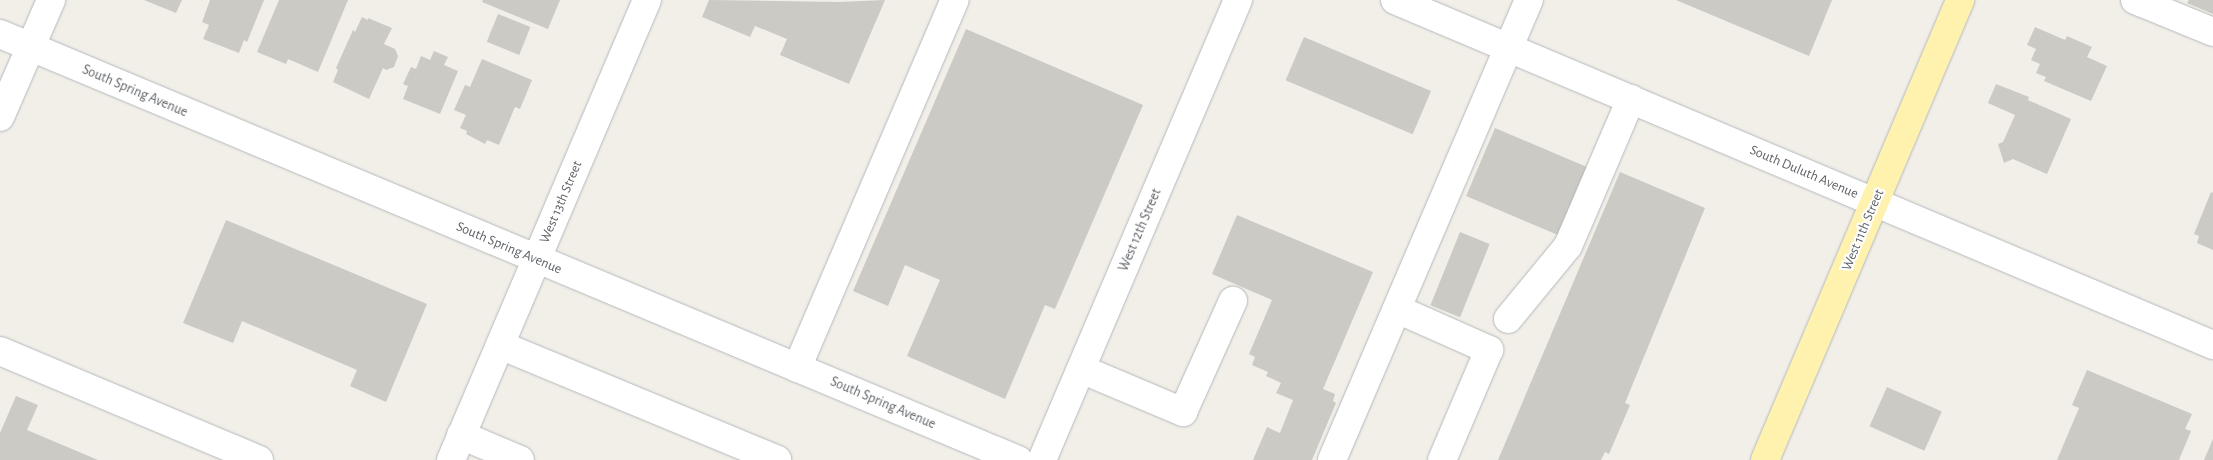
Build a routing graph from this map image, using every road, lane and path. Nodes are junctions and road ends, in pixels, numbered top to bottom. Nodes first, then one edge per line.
1 (51, 0) edge
2 (647, 0) edge
3 (955, 0) edge
4 (1238, 0) edge
5 (1395, 0) edge
6 (1529, 0) edge
7 (1960, 0) edge
8 (2135, 0) edge
9 (2213, 32) edge
10 (0, 34) edge
11 (30, 47) junction
12 (1508, 48) junction
13 (1631, 99) junction
14 (0, 117) edge
15 (1875, 202) junction
16 (536, 260) junction
17 (1233, 301) dead end
18 (1397, 308) junction
19 (1508, 318) dead end
20 (500, 345) junction
21 (2213, 345) edge
22 (0, 351) edge
23 (797, 368) junction
24 (1081, 368) junction
25 (462, 435) junction
26 (259, 460) edge
27 (451, 460) edge
28 (520, 460) edge
29 (777, 460) edge
30 (1018, 460) edge
31 (1042, 460) edge
32 (1332, 460) edge
33 (1442, 460) edge
34 (1765, 460) edge

1 - 11 street
2 - 16 street, West 13th Street
3 - 23 street
4 - 24 street, West 12th Street
5 - 12 street, South Duluth Avenue
6 - 12 street
7 - 15 main road, West 11th Street
8 - 9 street
10 - 11 street, South Spring Avenue
11 - 14 street
11 - 16 street, South Spring Avenue
12 - 13 street, South Duluth Avenue
12 - 18 street
13 - 15 street, South Duluth Avenue
13 - 19 street
15 - 21 street, South Duluth Avenue
15 - 34 main road, West 11th Street
16 - 20 street, West 13th Street
16 - 23 street, South Spring Avenue
17 - 24 street
18 - 32 street
18 - 33 street
20 - 25 street, West 13th Street
20 - 29 street
22 - 26 street
23 - 30 street, South Spring Avenue
24 - 31 street, West 12th Street
25 - 27 street, West 13th Street
25 - 28 street

